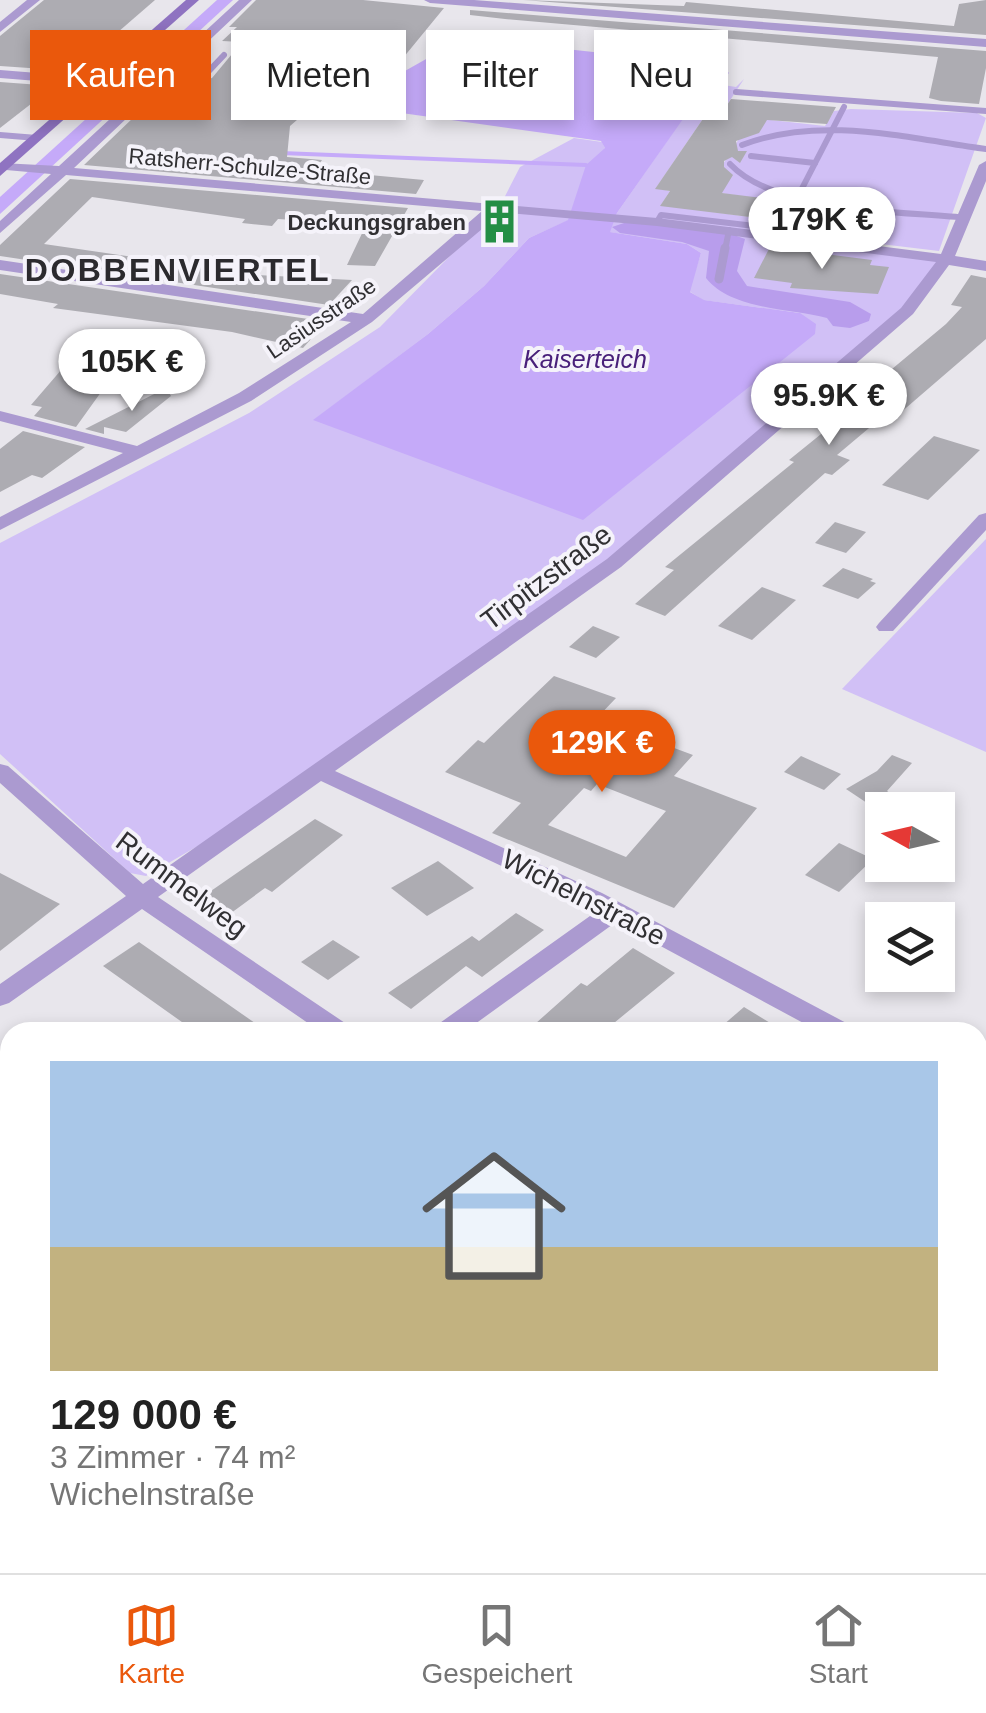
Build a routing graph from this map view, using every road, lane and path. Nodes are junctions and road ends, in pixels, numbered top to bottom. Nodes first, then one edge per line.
1 (34, 0) edge
2 (193, 0) edge
3 (246, 0) edge
4 (430, 0) edge
5 (0, 28) edge
6 (159, 30) edge
7 (211, 33) edge
8 (986, 42) edge
9 (224, 55) dead end
10 (211, 69) edge
11 (0, 74) edge
12 (30, 76) edge
13 (736, 92) dead end
14 (844, 108) dead end
15 (986, 110) edge
16 (57, 120) edge
17 (114, 120) edge
18 (832, 132) junction
19 (0, 135) edge
20 (37, 138) junction
21 (742, 145) dead end
22 (986, 149) edge
23 (750, 156) dead end
24 (730, 164) dead end
25 (816, 164) junction
26 (986, 165) edge
27 (3, 168) edge
28 (57, 170) junction
29 (798, 197) junction
30 (491, 209) junction
31 (967, 218) junction
32 (657, 222) junction
33 (762, 227) dead end
34 (0, 230) edge
35 (729, 230) junction
36 (778, 235) junction
37 (946, 258) junction
38 (0, 265) edge
39 (986, 266) edge
40 (719, 279) dead end
41 (366, 319) junction
42 (0, 416) edge
43 (134, 451) junction
44 (986, 519) edge
45 (0, 524) edge
46 (886, 627) dead end
47 (0, 770) edge
48 (322, 772) junction
49 (143, 898) junction
50 (614, 911) junction
51 (0, 997) edge
52 (324, 1022) edge
53 (460, 1022) edge
54 (822, 1022) edge

1 - 5 street
2 - 6 main road
3 - 7 street
4 - 8 street
9 - 10 lane
11 - 12 street
13 - 15 lane
14 - 18 lane
16 - 20 main road
17 - 28 street
18 - 21 lane
18 - 22 lane
18 - 25 lane
19 - 20 lane
20 - 27 main road
23 - 25 lane
24 - 29 lane
25 - 29 lane
26 - 31 street, Tirpitzstraße
27 - 28 street, Ratsherr-Schulze-Straße
28 - 30 street, Ratsherr-Schulze-Straße
28 - 34 street
29 - 31 lane
29 - 36 lane
30 - 32 street, Ratsherr-Schulze-Straße
30 - 41 street, Lasiusstraße
31 - 37 street, Tirpitzstraße
32 - 33 lane
32 - 35 street, Ratsherr-Schulze-Straße
35 - 36 street, Ratsherr-Schulze-Straße
35 - 40 lane
36 - 37 street, Ratsherr-Schulze-Straße
37 - 39 street, Ratsherr-Schulze-Straße
37 - 48 street, Tirpitzstraße
38 - 41 street
41 - 43 street, Lasiusstraße
42 - 43 street
43 - 45 street, Lasiusstraße
44 - 46 street
47 - 49 street, Rummelweg
48 - 49 street, Tirpitzstraße
48 - 50 street, Wichelnstraße
49 - 51 street, Tirpitzstraße
49 - 52 street, Rummelweg
50 - 53 street
50 - 54 street, Wichelnstraße

